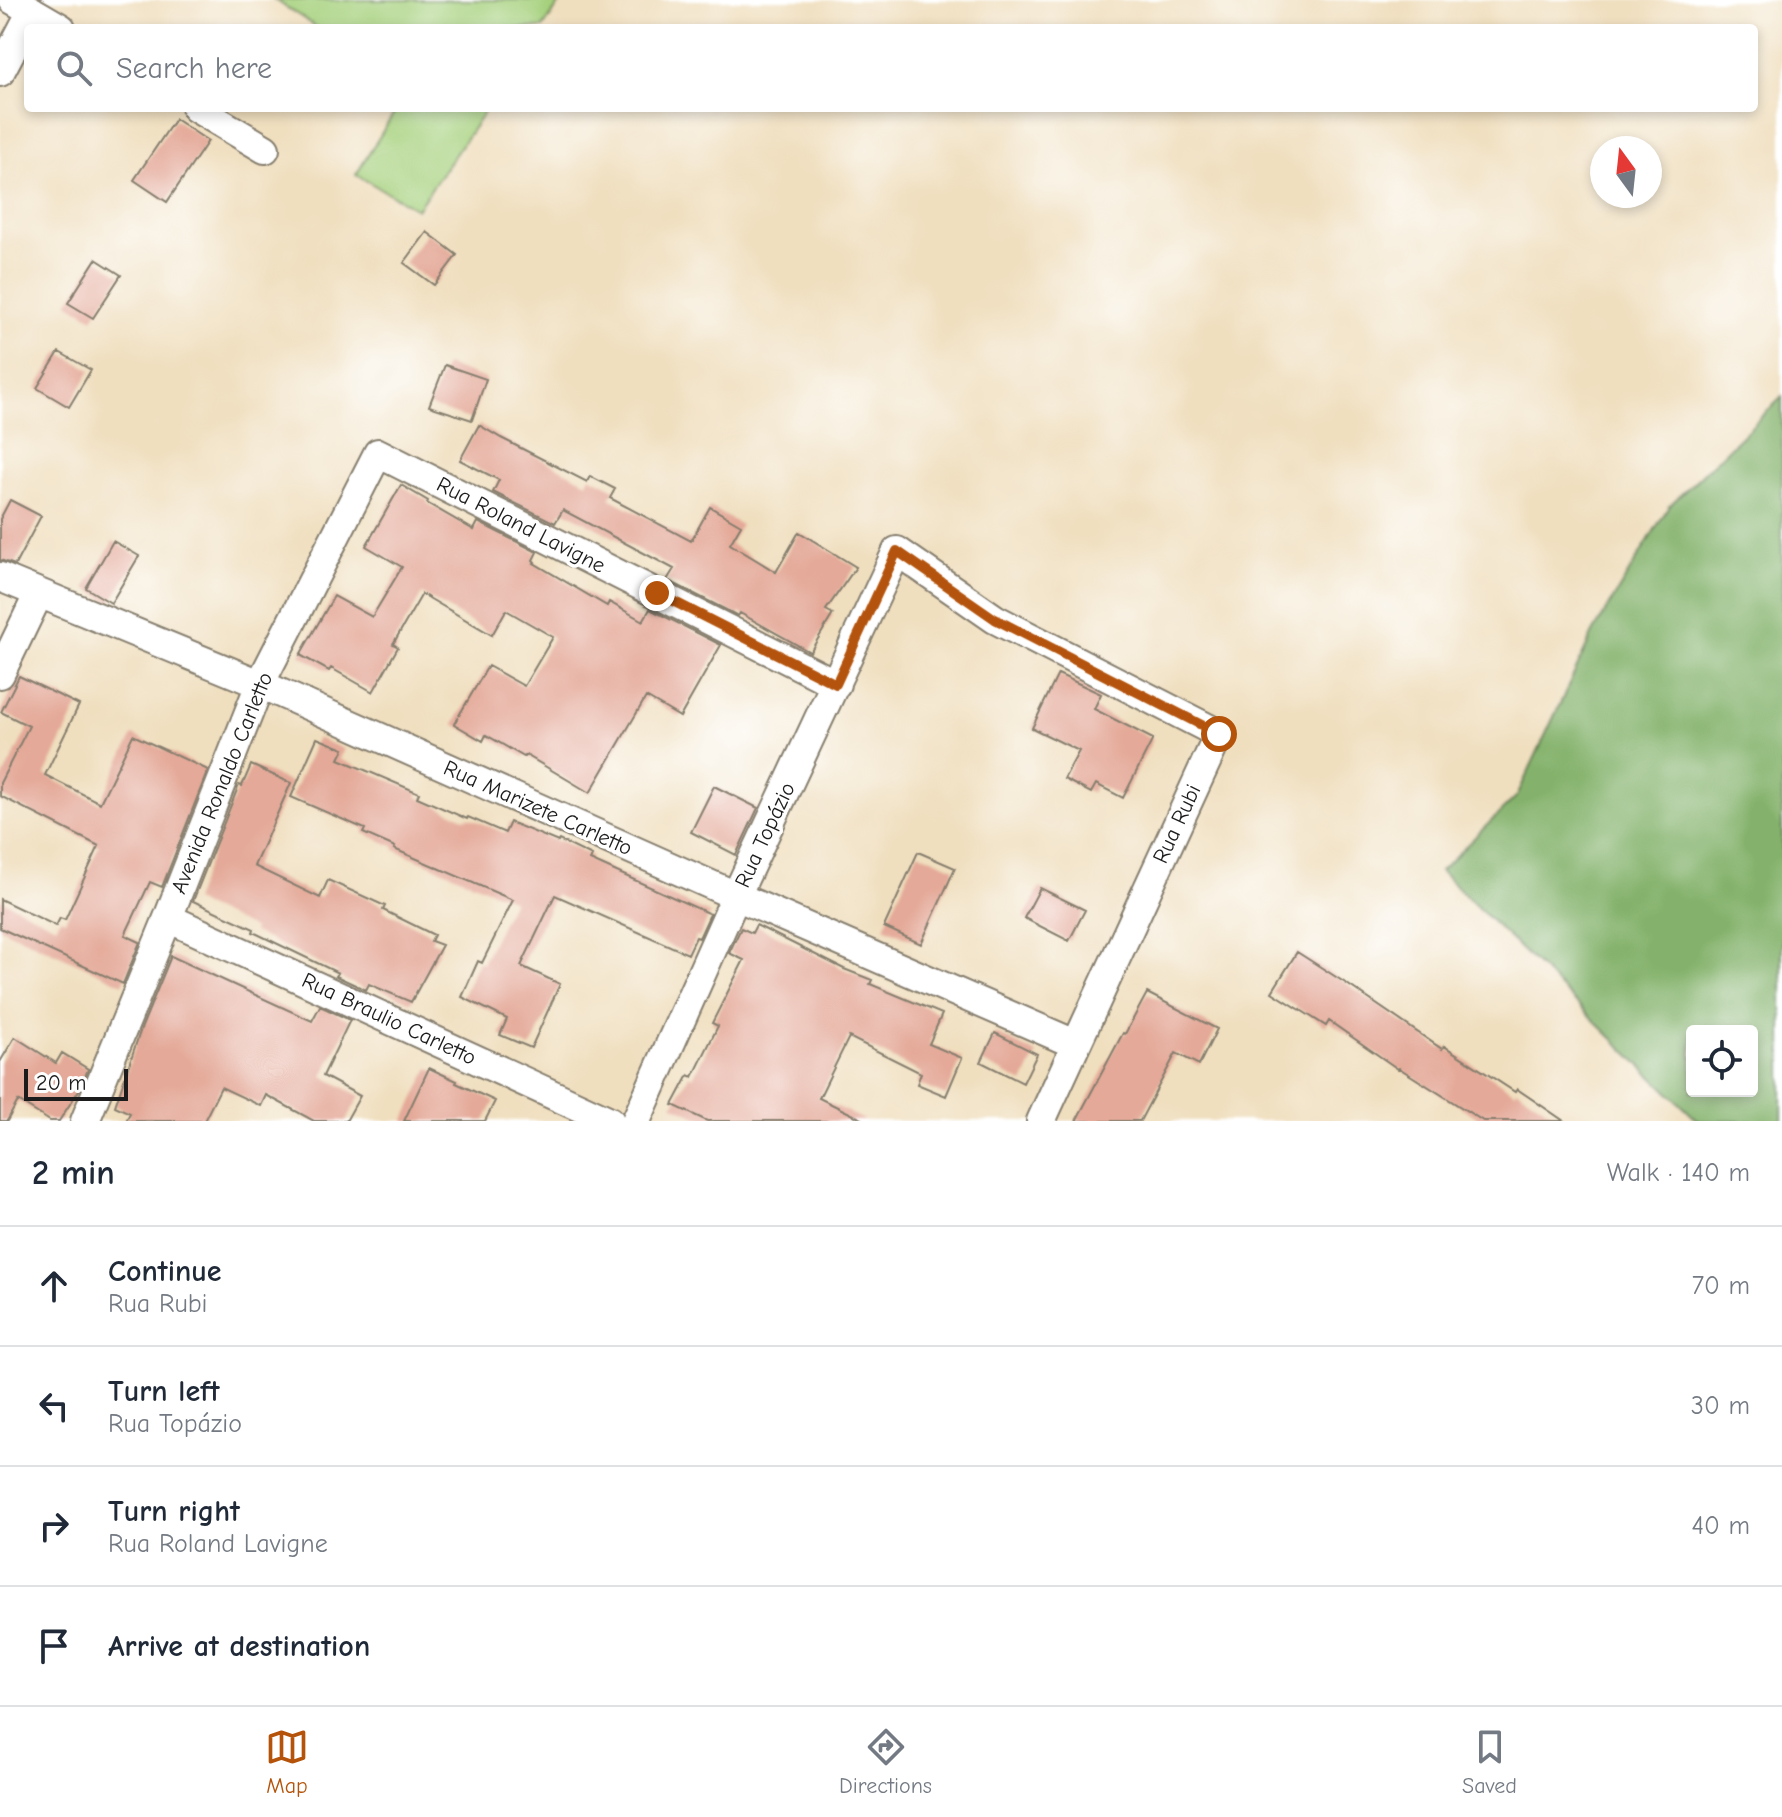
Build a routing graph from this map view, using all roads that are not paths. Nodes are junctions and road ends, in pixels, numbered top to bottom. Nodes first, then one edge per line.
1 (22, 6) edge
2 (54, 24) edge
3 (0, 72) edge
4 (203, 112) edge
5 (265, 149) dead end
6 (378, 453) joint
7 (897, 551) joint
8 (0, 577) edge
9 (39, 593) junction
10 (0, 674) edge
11 (260, 684) junction
12 (836, 684) junction
13 (736, 896) junction
14 (168, 918) junction
15 (1075, 1044) junction
16 (85, 1121) edge
17 (610, 1121) edge
18 (636, 1121) edge
19 (1041, 1121) edge

1 - 2 street
1 - 3 street
4 - 5 street
6 - 11 street, Avenida Ronaldo Carletto
6 - 12 street, Rua Roland Lavigne
7 - 12 street, Rua Topázio
7 - 15 street, Rua Rubi
8 - 9 street, Rua Marizete Carletto
9 - 10 street
9 - 11 street, Rua Marizete Carletto
11 - 13 street, Rua Marizete Carletto
11 - 14 street, Avenida Ronaldo Carletto
12 - 13 street, Rua Topázio
13 - 15 street, Rua Marizete Carletto
13 - 18 street, Rua Topázio
14 - 16 street, Avenida Ronaldo Carletto
14 - 17 street, Rua Braulio Carletto
15 - 19 street, Rua Rubi

